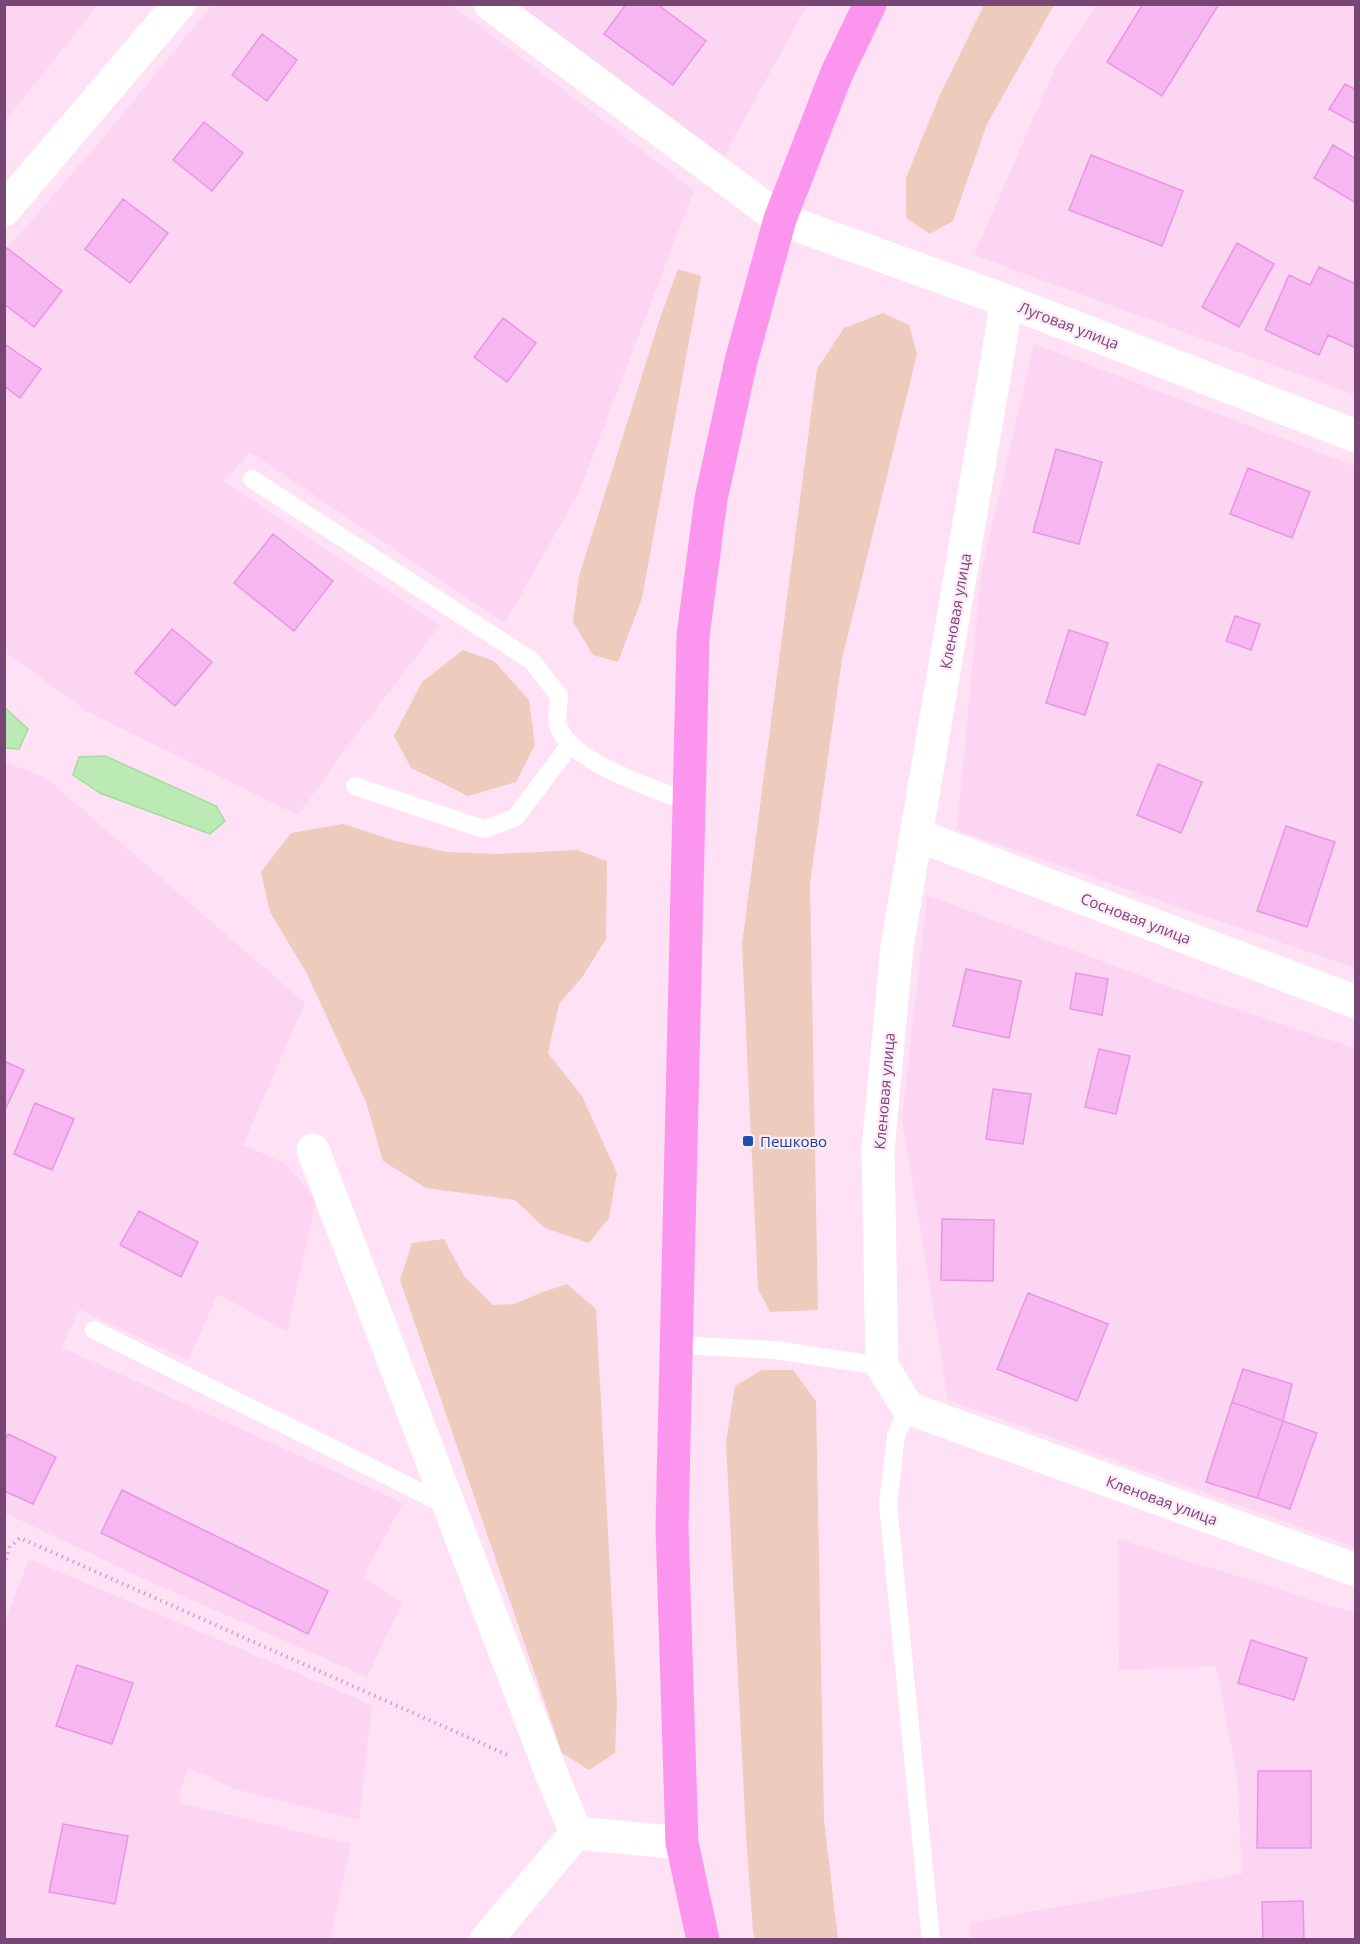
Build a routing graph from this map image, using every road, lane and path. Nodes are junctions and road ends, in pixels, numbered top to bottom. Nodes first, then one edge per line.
1 (179, 4) edge
2 (490, 4) edge
3 (870, 4) edge
4 (4, 210) edge
5 (780, 219) junction
6 (1007, 301) junction
7 (1356, 436) edge
8 (252, 479) dead end
9 (570, 745) junction
10 (355, 786) dead end
11 (689, 802) junction
12 (917, 834) junction
13 (1356, 1002) edge
14 (313, 1150) dead end
15 (94, 1330) dead end
16 (676, 1345) junction
17 (882, 1366) junction
18 (908, 1408) junction
19 (450, 1508) junction
20 (4, 1565) edge
21 (1356, 1569) edge
22 (552, 1774) junction
23 (576, 1833) junction
24 (682, 1843) junction
25 (486, 1940) edge
26 (703, 1940) edge
27 (931, 1940) edge

1 - 4 street
2 - 5 street, Луговая улица
3 - 5 highway
5 - 6 street, Луговая улица
5 - 11 highway
6 - 7 street, Луговая улица
6 - 12 street, Кленовая улица
8 - 9 lane
9 - 10 lane
9 - 11 lane
11 - 16 highway
12 - 13 street, Сосновая улица
12 - 17 street, Кленовая улица
14 - 19 street
15 - 19 lane
16 - 17 lane
16 - 24 highway
17 - 18 street
18 - 21 street, Кленовая улица
18 - 27 lane
19 - 22 street
20 - 22 path
22 - 23 street
23 - 24 street
23 - 25 street
24 - 26 highway

